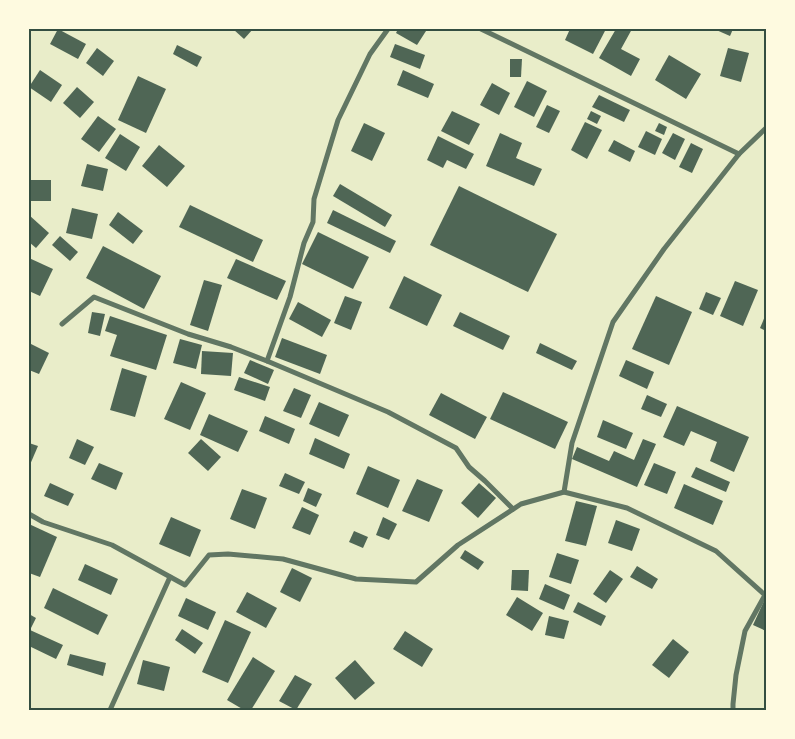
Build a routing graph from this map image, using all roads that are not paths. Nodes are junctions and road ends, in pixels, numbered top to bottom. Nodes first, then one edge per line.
1 (388, 29) edge
2 (481, 29) edge
3 (766, 128) edge
4 (739, 154) junction
5 (62, 324) dead end
6 (267, 361) junction
7 (564, 492) junction
8 (513, 509) junction
9 (29, 514) edge
10 (170, 577) junction
11 (766, 595) edge
12 (110, 710) edge
13 (733, 710) edge

1 - 6 street
2 - 4 street
3 - 4 street
4 - 7 street
5 - 6 street
6 - 8 street
7 - 8 street
7 - 11 street
8 - 10 street
9 - 10 street
10 - 12 street
11 - 13 street

